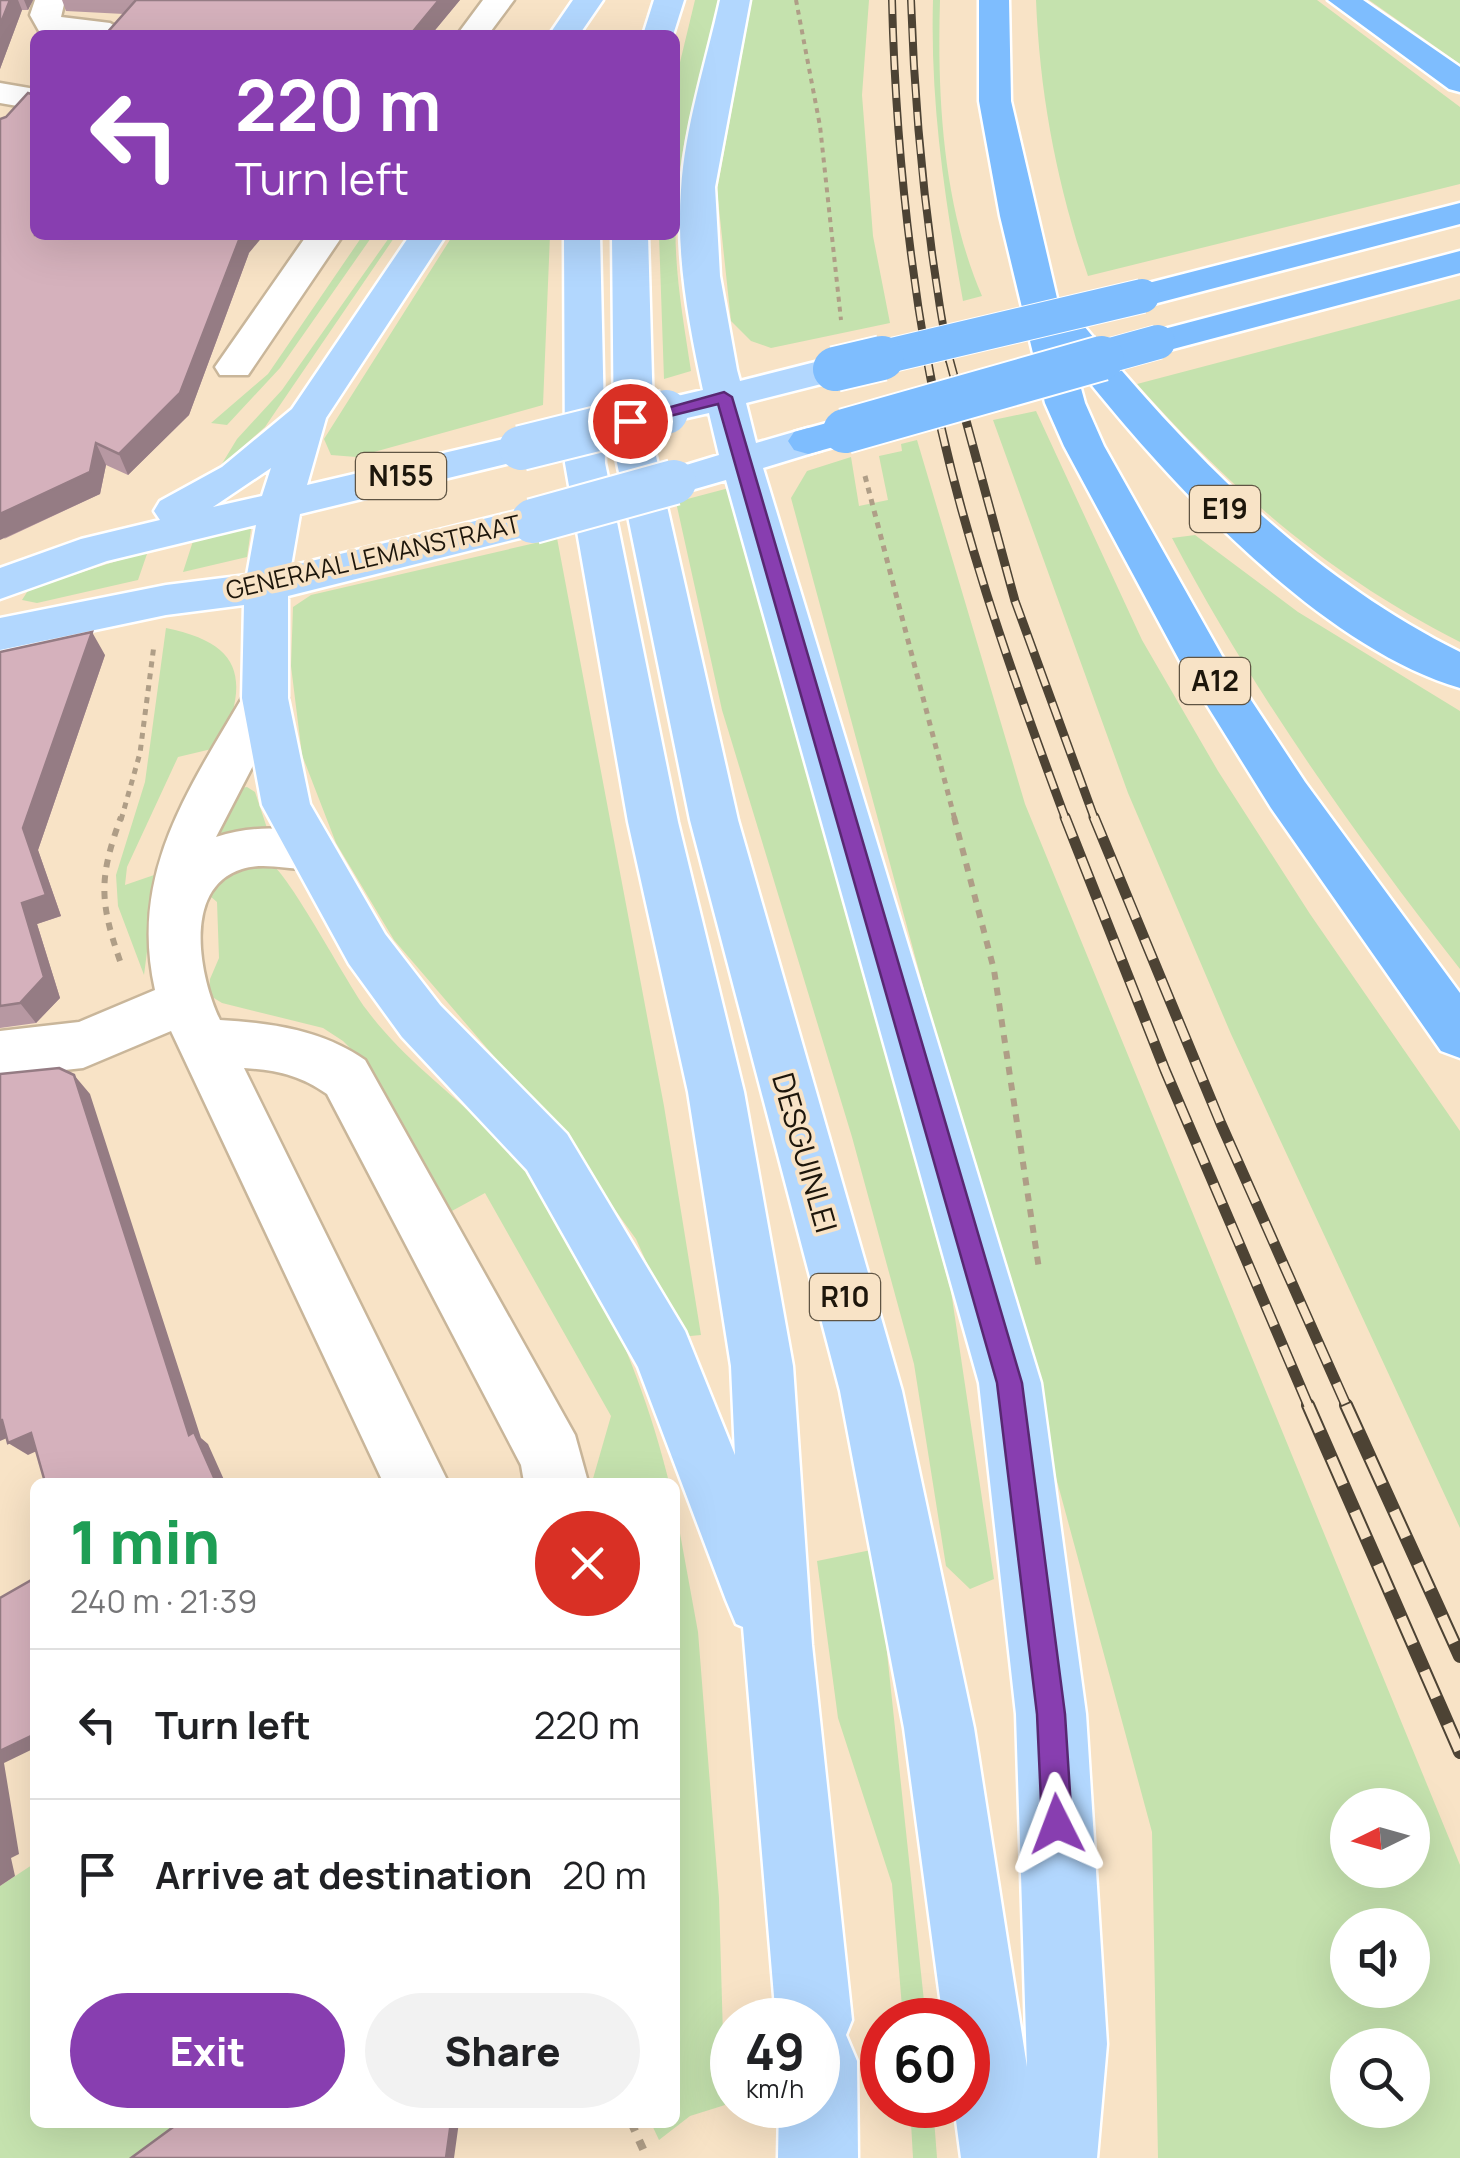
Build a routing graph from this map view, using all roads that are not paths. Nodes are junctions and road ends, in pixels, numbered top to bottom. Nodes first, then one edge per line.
1 (50, 0) edge
2 (498, 0) edge
3 (669, 0) edge
4 (735, 0) edge
5 (994, 0) edge
6 (1343, 0) edge
7 (606, 6) edge
8 (115, 26) edge
9 (476, 30) edge
10 (571, 30) edge
11 (660, 30) edge
12 (1460, 82) edge
13 (25, 97) edge
14 (0, 130) edge
15 (1460, 213) edge
16 (322, 240) edge
17 (425, 240) edge
18 (583, 240) edge
19 (630, 240) edge
20 (1460, 262) edge
21 (1038, 292) junction
22 (710, 333) junction
23 (234, 366) dead end
24 (835, 369) junction
25 (724, 397) junction
26 (306, 418) junction
27 (838, 443) joint
28 (640, 451) junction
29 (741, 462) junction
30 (281, 503) junction
31 (96, 550) junction
32 (0, 584) edge
33 (266, 587) junction
34 (0, 634) edge
35 (1460, 672) edge
36 (265, 698) junction
37 (309, 852) junction
38 (169, 943) junction
39 (194, 1022) junction
40 (1460, 1035) edge
41 (0, 1054) edge
42 (414, 1478) edge
43 (555, 1478) edge
44 (778, 1645) junction
45 (812, 1998) edge
46 (818, 2128) edge
47 (818, 2158) edge
48 (1001, 2158) edge
49 (1057, 2158) edge

1 - 8 street
2 - 9 street
3 - 11 main road
4 - 22 main road
5 - 21 highway
6 - 12 highway
7 - 10 main road
13 - 14 street
15 - 24 highway, bridge
16 - 23 street
17 - 26 main road
18 - 28 main road, R10
19 - 28 main road
20 - 27 highway, bridge
21 - 35 highway, E19
21 - 40 highway, A12
22 - 24 main road
22 - 25 main road
24 - 25 main road, GENERAAL LEMANSTRAAT
25 - 28 main road, GENERAAL LEMANSTRAAT / N155
25 - 29 main road
26 - 30 main road
26 - 31 main road
27 - 29 main road, GENERAAL LEMANSTRAAT
28 - 29 main road, GENERAAL LEMANSTRAAT / N155
28 - 30 main road, GENERAAL LEMANSTRAAT / N155, bridge
28 - 33 main road, GENERAAL LEMANSTRAAT / N155, bridge
28 - 44 main road, R10
28 - 48 main road, DESGUINLEI / R10
29 - 49 main road
30 - 31 main road, GENERAAL LEMANSTRAAT / N155
30 - 33 main road
31 - 32 main road, GENERAAL LEMANSTRAAT / N155
33 - 34 main road, GENERAAL LEMANSTRAAT / N155
33 - 36 main road
36 - 37 main road
36 - 38 street
37 - 38 street
37 - 44 main road
38 - 39 street
39 - 41 street
39 - 42 street
39 - 43 street
44 - 45 main road, R10
46 - 47 main road

